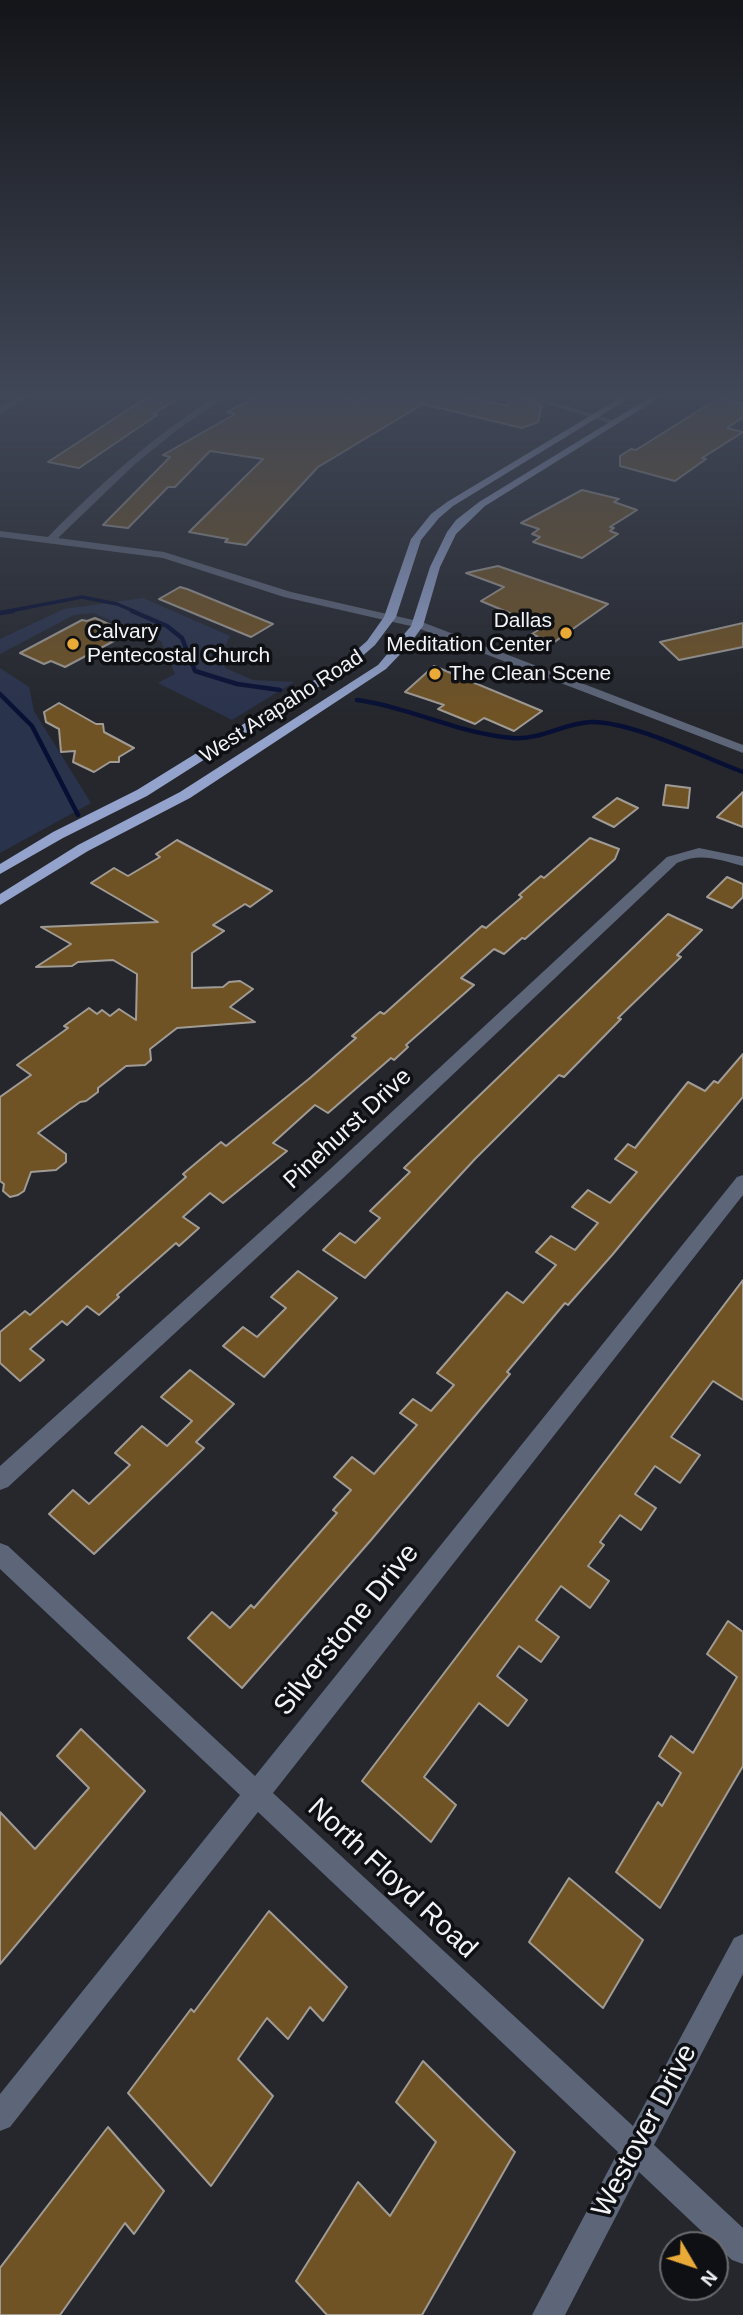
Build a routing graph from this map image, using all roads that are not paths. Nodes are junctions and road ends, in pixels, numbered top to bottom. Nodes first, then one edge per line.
1 (86, 504) edge
2 (450, 504) edge
3 (482, 504) edge
4 (0, 534) edge
5 (51, 540) junction
6 (390, 617) junction
7 (418, 624) junction
8 (743, 749) edge
9 (743, 862) edge
10 (0, 870) edge
11 (0, 900) edge
12 (743, 1182) edge
13 (0, 1480) edge
14 (0, 1554) edge
15 (254, 1794) junction
16 (743, 1947) edge
17 (0, 2117) edge
18 (636, 2149) junction
19 (743, 2249) edge
20 (548, 2315) edge

1 - 5 street
2 - 6 main road, West Arapaho Road
3 - 7 main road, West Arapaho Road
4 - 5 street
5 - 6 street
6 - 7 street
6 - 10 main road, West Arapaho Road
7 - 8 street
7 - 11 main road, West Arapaho Road
9 - 13 street, Pinehurst Drive
12 - 15 street, Silverstone Drive
14 - 15 street, North Floyd Road
15 - 17 street, Silverstone Drive
15 - 18 street, North Floyd Road
16 - 18 street, Westover Drive
18 - 19 street, North Floyd Road
18 - 20 street, Westover Drive

